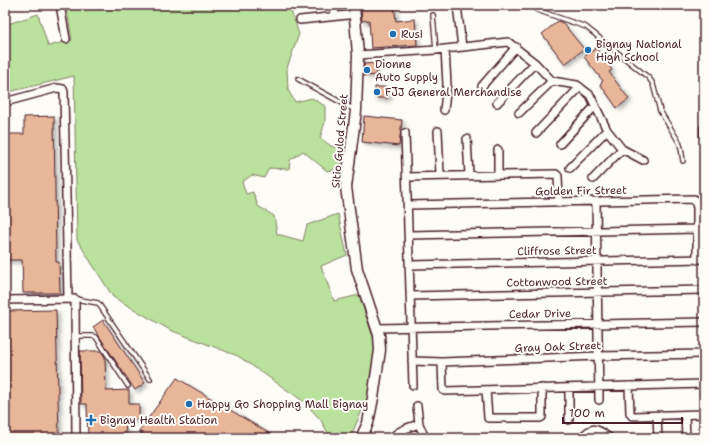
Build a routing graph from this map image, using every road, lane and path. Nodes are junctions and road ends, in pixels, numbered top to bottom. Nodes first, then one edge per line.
1 (60, 5) edge
2 (334, 5) edge
3 (354, 5) edge
4 (457, 5) edge
5 (533, 5) edge
6 (348, 15) dead end
7 (433, 15) dead end
8 (335, 16) junction
9 (300, 20) dead end
10 (66, 38) dead end
11 (462, 47) junction
12 (516, 47) junction
13 (445, 49) junction
14 (436, 50) junction
15 (358, 54) junction
16 (535, 63) junction
17 (298, 79) dead end
18 (552, 81) junction
19 (482, 86) dead end
20 (580, 87) junction
21 (5, 102) edge
22 (497, 103) dead end
23 (595, 106) junction
24 (444, 110) dead end
25 (356, 111) junction
26 (519, 113) dead end
27 (704, 128) edge
28 (607, 130) junction
29 (438, 132) dead end
30 (405, 133) dead end
31 (536, 133) dead end
32 (704, 136) edge
33 (468, 139) dead end
34 (560, 144) dead end
35 (622, 149) junction
36 (498, 150) dead end
37 (643, 160) dead end
38 (683, 161) dead end
39 (570, 168) dead end
40 (469, 174) junction
41 (498, 174) junction
42 (440, 175) junction
43 (407, 176) junction
44 (593, 178) dead end
45 (596, 202) junction
46 (559, 203) junction
47 (408, 205) junction
48 (698, 229) junction
49 (596, 232) junction
50 (409, 235) junction
51 (701, 260) edge
52 (597, 261) junction
53 (410, 265) junction
54 (704, 290) edge
55 (598, 292) junction
56 (410, 296) junction
57 (72, 299) junction
58 (5, 300) edge
59 (704, 322) edge
60 (598, 324) junction
61 (410, 327) junction
62 (376, 328) junction
63 (75, 336) junction
64 (704, 354) edge
65 (598, 356) junction
66 (412, 362) junction
67 (442, 362) junction
68 (150, 379) dead end
69 (704, 384) edge
70 (413, 385) dead end
71 (128, 386) dead end
72 (629, 386) junction
73 (599, 387) junction
74 (542, 388) junction
75 (569, 388) junction
76 (486, 390) junction
77 (599, 400) dead end
78 (417, 406) dead end
79 (704, 414) edge
80 (685, 415) junction
81 (657, 416) junction
82 (569, 420) dead end
83 (419, 424) junction
84 (76, 438) edge
85 (361, 438) edge
86 (392, 438) edge
87 (425, 438) edge
88 (581, 438) edge
89 (610, 438) edge
90 (658, 438) edge
91 (686, 438) edge

1 - 10 street
2 - 8 street
3 - 15 main road, Sitio Gulod Street
4 - 11 street
5 - 38 lane
6 - 8 street
7 - 14 lane
8 - 9 street
11 - 12 street
11 - 13 street
12 - 16 street
12 - 19 street
13 - 14 street
13 - 24 street
14 - 15 street
15 - 25 main road, Sitio Gulod Street
16 - 18 street
16 - 22 street
17 - 25 lane
18 - 20 street
18 - 26 street
20 - 23 street
20 - 31 street
21 - 57 street
23 - 28 street
23 - 34 street
25 - 62 main road, Sitio Gulod Street
27 - 32 street
28 - 35 street
28 - 39 street
29 - 42 street
30 - 43 street
33 - 40 street
35 - 37 street
35 - 44 street
36 - 41 street
40 - 41 street
40 - 42 street
41 - 46 street
42 - 43 street
43 - 47 street
45 - 46 street, Golden Fir Street
45 - 48 street, Golden Fir Street
45 - 49 street
46 - 47 street, Golden Fir Street
47 - 50 street
48 - 49 street
48 - 51 street, Golden Fir Street
49 - 50 street
49 - 52 street
50 - 53 street
51 - 52 street, Cliffrose Street
52 - 53 street, Cliffrose Street
52 - 55 street
53 - 56 street
54 - 55 street, Cottonwood Street
55 - 56 street, Cottonwood Street
55 - 60 street
56 - 61 street
57 - 58 street
57 - 63 street
57 - 68 lane
59 - 60 street, Cedar Drive
60 - 61 street, Cedar Drive
60 - 65 street
61 - 62 street, Cedar Drive
61 - 66 street
62 - 85 main road, Sitio Gulod Street
63 - 71 lane
63 - 84 street
64 - 65 street, Gray Oak Street
65 - 67 street, Gray Oak Street
65 - 73 street
66 - 67 street, Gray Oak Street
66 - 70 street
67 - 76 street
69 - 72 street
72 - 73 street
72 - 81 street
73 - 75 street
73 - 77 street
74 - 75 street
74 - 76 street
74 - 76 street
75 - 82 street
78 - 83 street
79 - 80 street
80 - 81 street
80 - 91 street
81 - 90 street
83 - 86 street
83 - 87 street
88 - 89 street

